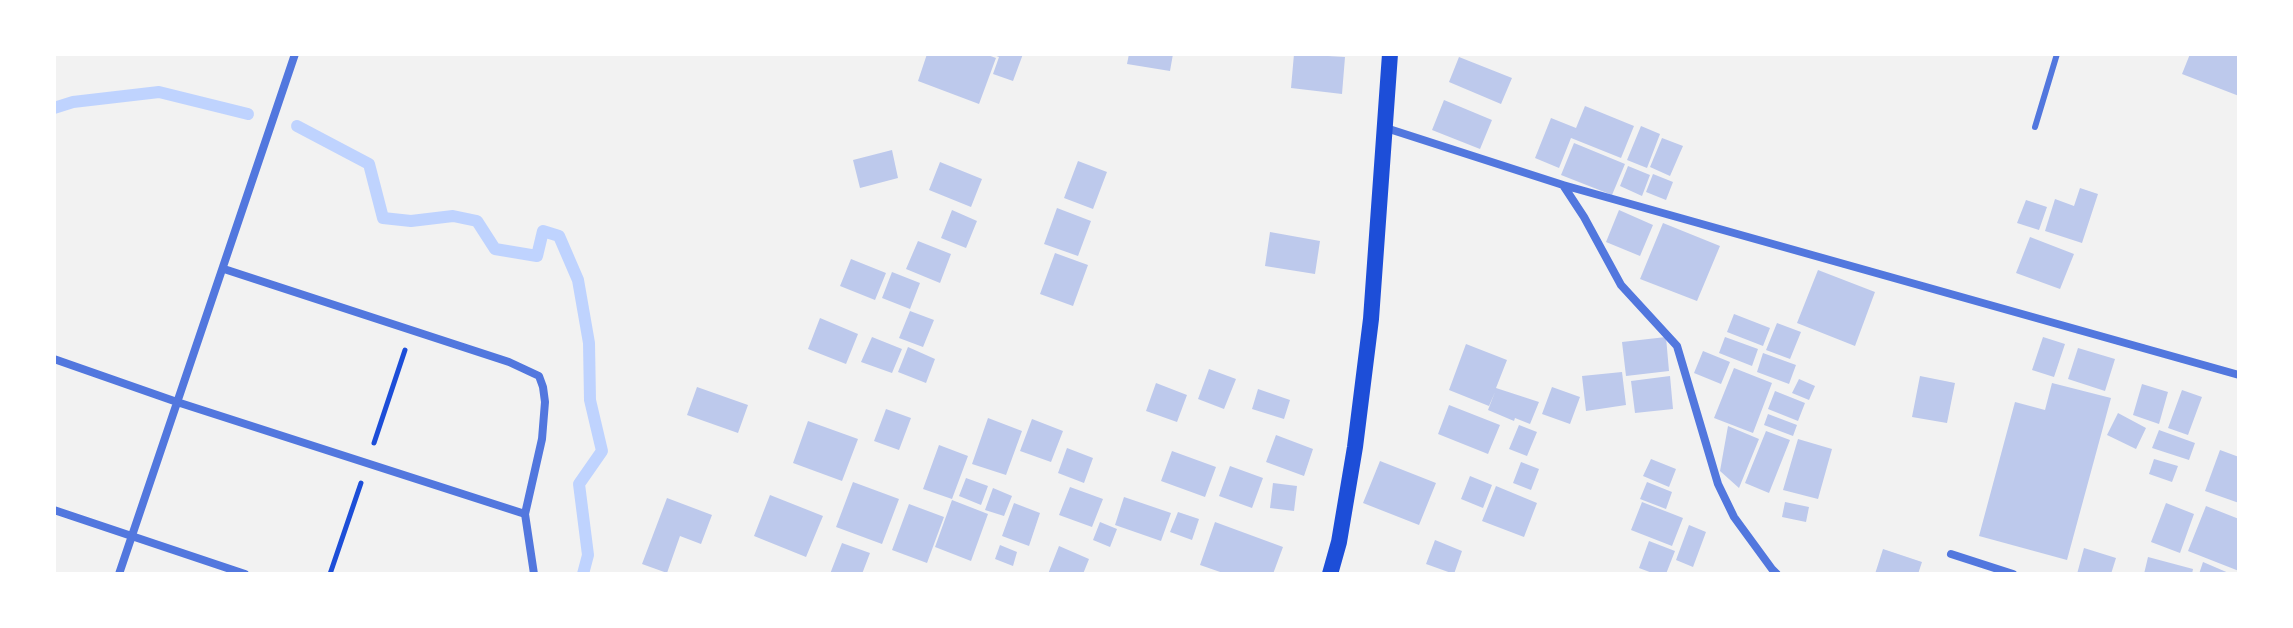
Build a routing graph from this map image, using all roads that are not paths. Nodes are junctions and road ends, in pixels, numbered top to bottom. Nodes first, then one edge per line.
1 (295, 54) edge
2 (1390, 54) edge
3 (2057, 54) edge
4 (2035, 127) dead end
5 (1385, 128) junction
6 (1563, 185) junction
7 (224, 269) junction
8 (54, 359) edge
9 (2239, 375) edge
10 (177, 402) junction
11 (54, 510) edge
12 (525, 514) junction
13 (132, 537) junction
14 (1951, 554) dead end
15 (119, 574) edge
16 (245, 574) edge
17 (534, 574) edge
18 (1330, 574) edge
19 (1777, 574) edge
20 (2013, 574) edge

1 - 7 street
2 - 5 main road
3 - 4 lane
5 - 6 street
5 - 18 main road
6 - 9 street
6 - 19 street
7 - 10 street
7 - 12 street
8 - 10 street
10 - 12 street
10 - 13 street
11 - 13 street
12 - 17 street
13 - 15 street
13 - 16 street
14 - 20 street

